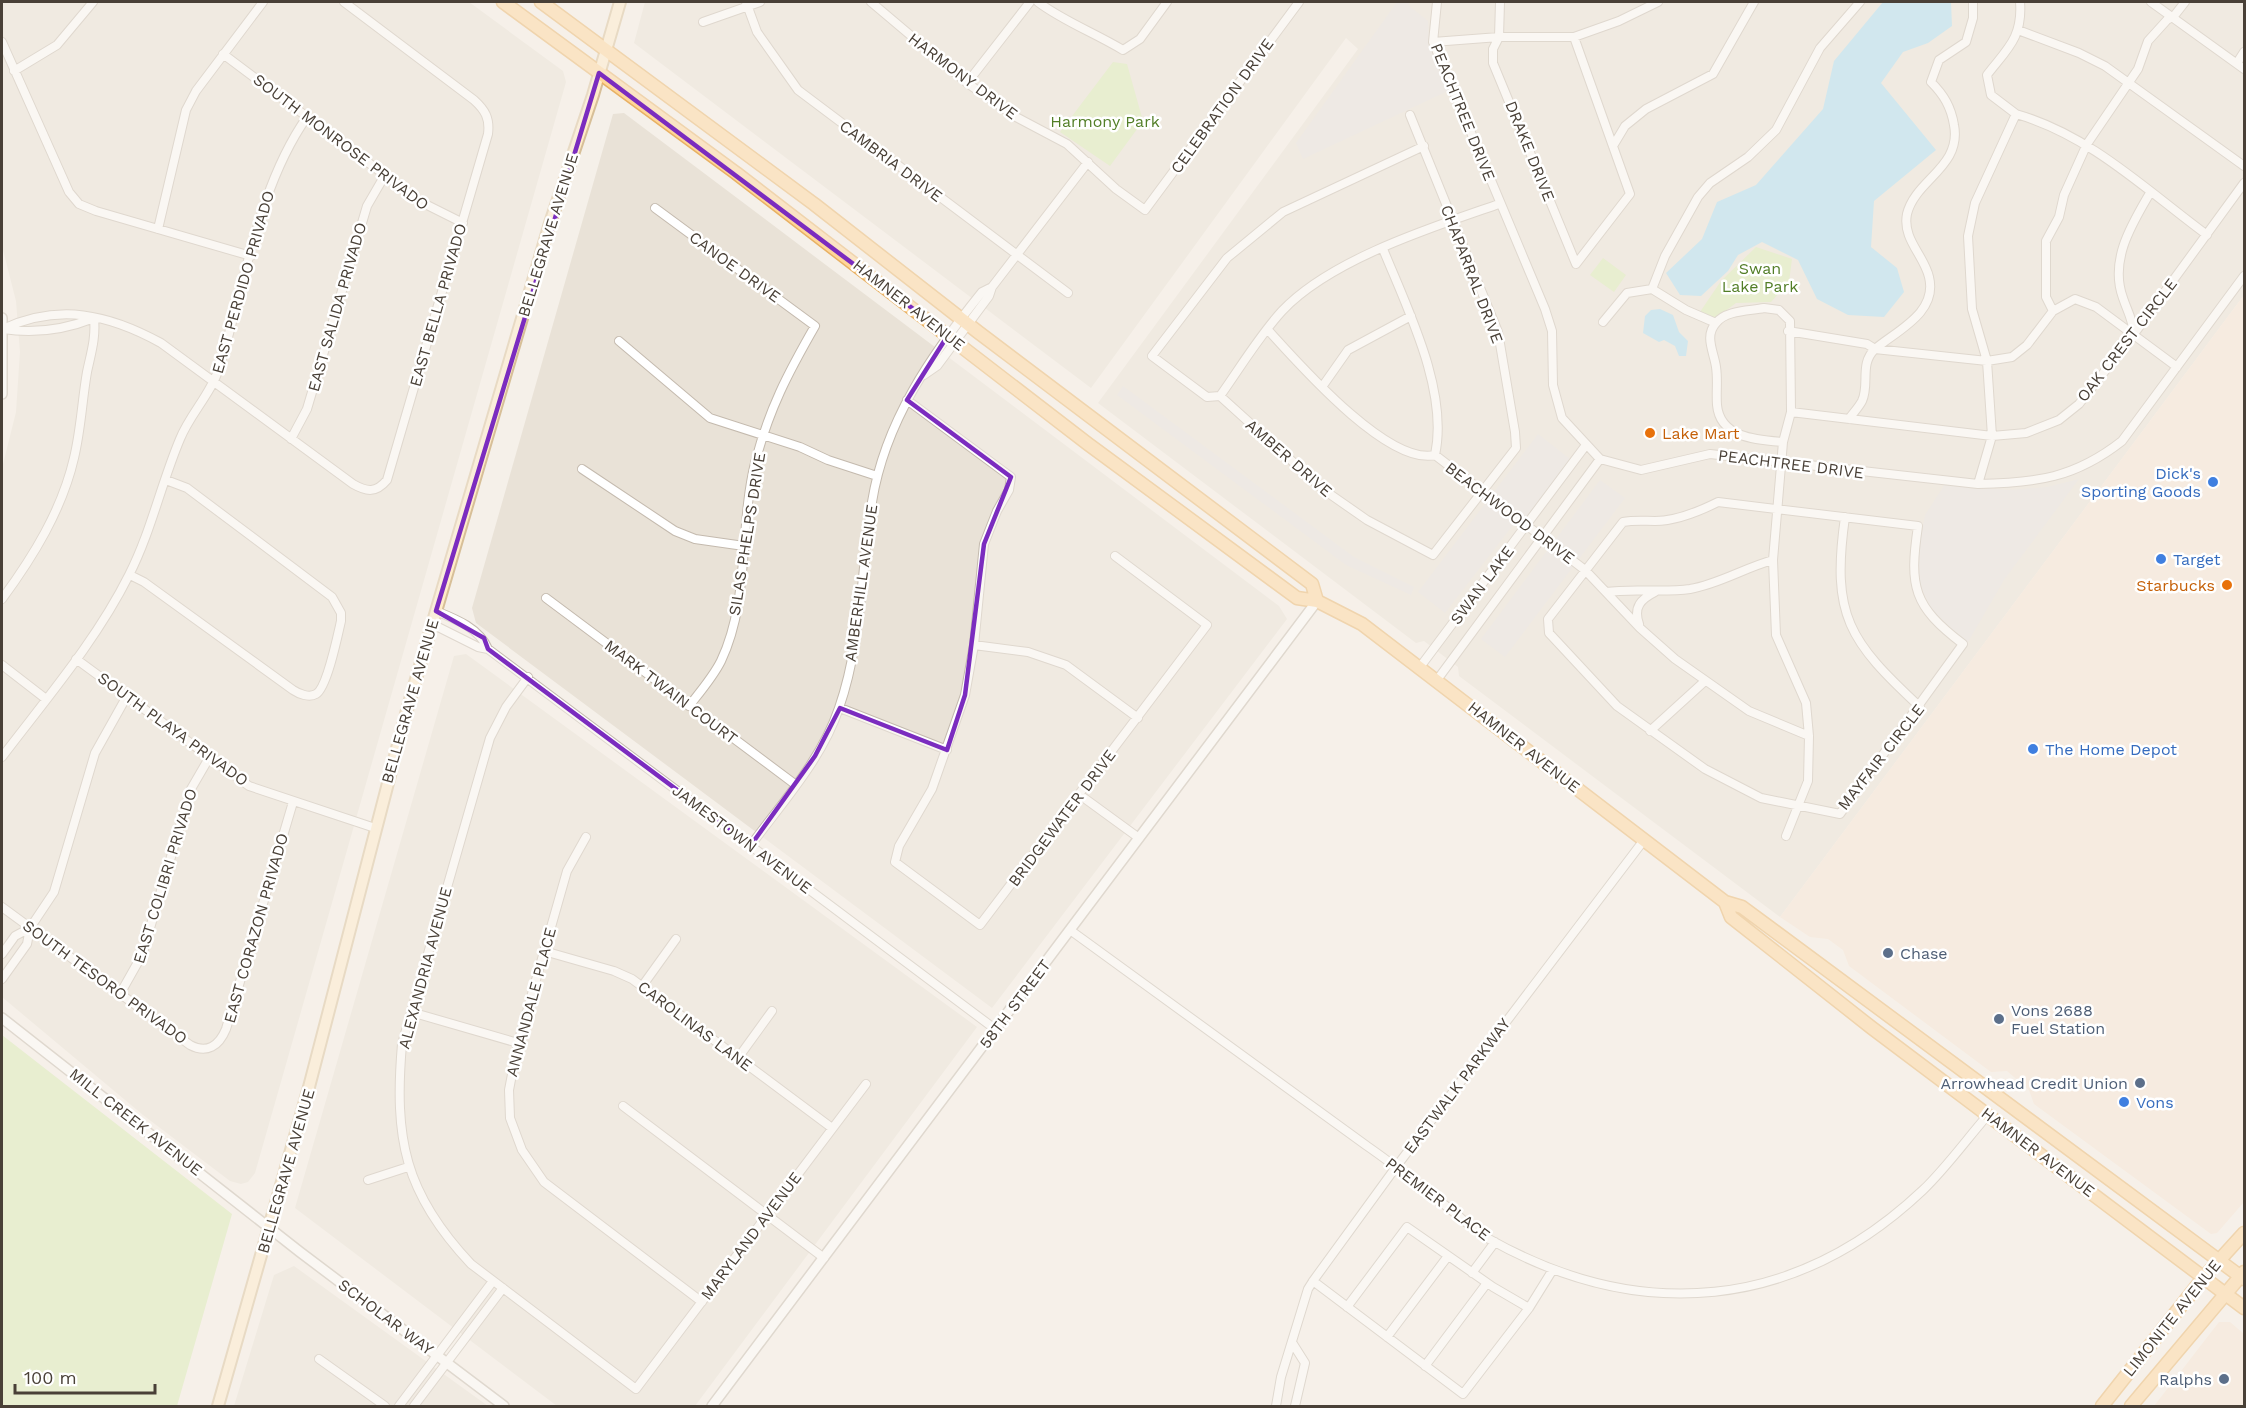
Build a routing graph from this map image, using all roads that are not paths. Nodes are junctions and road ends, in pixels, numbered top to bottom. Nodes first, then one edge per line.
1 (93, 2) edge
2 (263, 2) edge
3 (344, 2) edge
4 (503, 2) edge
5 (541, 2) edge
6 (620, 2) edge
7 (760, 2) edge
8 (871, 2) edge
9 (1030, 2) edge
10 (1038, 2) edge
11 (1167, 2) edge
12 (1299, 2) edge
13 (1437, 2) edge
14 (1500, 2) edge
15 (1658, 2) edge
16 (1754, 2) edge
17 (1860, 2) edge
18 (1973, 2) edge
19 (2020, 2) edge
20 (2151, 2) edge
21 (2185, 2) edge
22 (747, 4) edge
23 (2174, 16) junction
24 (703, 22) dead end
25 (2018, 30) junction
26 (1498, 37) junction
27 (1574, 37) junction
28 (2, 42) edge
29 (1433, 42) junction
30 (606, 51) junction
31 (2244, 52) edge
32 (223, 54) junction
33 (2236, 63) junction
34 (2244, 69) edge
35 (14, 70) junction
36 (599, 73) junction
37 (967, 83) junction
38 (2130, 84) junction
39 (2016, 114) junction
40 (1410, 115) dead end
41 (307, 117) junction
42 (2087, 144) junction
43 (1424, 146) junction
44 (1613, 146) junction
45 (1088, 162) junction
46 (2244, 166) edge
47 (385, 176) junction
48 (2244, 183) edge
49 (2150, 193) junction
50 (1499, 204) junction
51 (655, 208) dead end
52 (1145, 210) joint
53 (1452, 220) junction
54 (463, 222) junction
55 (158, 229) junction
56 (2207, 235) junction
57 (1383, 249) junction
58 (1016, 254) junction
59 (251, 256) junction
60 (2244, 276) edge
61 (1652, 289) junction
62 (1068, 293) dead end
63 (2053, 311) junction
64 (1410, 316) junction
65 (2, 318) edge
66 (94, 318) junction
67 (964, 321) junction
68 (1603, 322) dead end
69 (1716, 323) junction
70 (815, 326) joint
71 (2, 329) edge
72 (1268, 330) junction
73 (1788, 331) junction
74 (2134, 334) junction
75 (952, 338) junction
76 (619, 341) dead end
77 (1875, 349) junction
78 (1987, 361) junction
79 (2177, 367) junction
80 (214, 382) junction
81 (1322, 387) junction
82 (2, 394) edge
83 (1220, 396) junction
84 (907, 400) junction
85 (1791, 412) junction
86 (1848, 419) junction
87 (764, 436) junction
88 (1992, 436) junction
89 (291, 439) junction
90 (1783, 442) junction
91 (1586, 445) junction
92 (1435, 455) junction
93 (1600, 459) junction
94 (1782, 463) junction
95 (582, 469) dead end
96 (877, 476) junction
97 (165, 480) junction
98 (1978, 484) junction
99 (1483, 491) junction
100 (1777, 510) junction
101 (1845, 517) junction
102 (1527, 526) junction
103 (1542, 537) junction
104 (744, 546) junction
105 (1434, 555) joint
106 (1115, 556) dead end
107 (1773, 560) junction
108 (1585, 570) junction
109 (130, 575) junction
110 (1656, 591) junction
111 (1606, 592) junction
112 (546, 598) dead end
113 (2, 599) edge
114 (1317, 601) junction
115 (436, 611) junction
116 (432, 624) junction
117 (1640, 628) junction
118 (974, 645) junction
119 (488, 648) junction
120 (76, 659) junction
121 (2, 665) edge
122 (1420, 667) junction
123 (528, 677) junction
124 (1437, 680) junction
125 (1705, 681) junction
126 (127, 696) junction
127 (46, 699) junction
128 (689, 706) junction
129 (1920, 707) junction
130 (840, 708) junction
131 (1138, 718) junction
132 (1650, 731) junction
133 (1809, 736) junction
134 (947, 750) junction
135 (2, 757) edge
136 (209, 758) junction
137 (796, 785) junction
138 (1080, 795) junction
139 (293, 802) junction
140 (1798, 807) junction
141 (375, 828) junction
142 (1786, 836) dead end
143 (586, 837) dead end
144 (1139, 838) junction
145 (1644, 840) junction
146 (751, 845) junction
147 (1725, 902) junction
148 (2, 907) edge
149 (1744, 927) junction
150 (30, 928) junction
151 (1070, 930) junction
152 (676, 939) dead end
153 (544, 951) junction
154 (2, 954) edge
155 (1820, 965) junction
156 (2, 979) edge
157 (643, 985) junction
158 (120, 994) junction
159 (772, 1011) dead end
160 (411, 1012) junction
161 (2, 1018) edge
162 (995, 1029) junction
163 (518, 1043) junction
164 (211, 1048) joint
165 (738, 1058) junction
166 (866, 1083) dead end
167 (623, 1106) dead end
168 (1987, 1116) junction
169 (832, 1128) junction
170 (408, 1167) junction
171 (1396, 1167) junction
172 (368, 1180) dead end
173 (766, 1216) junction
174 (270, 1226) junction
175 (2244, 1233) edge
176 (1495, 1242) junction
177 (1448, 1256) junction
178 (824, 1258) junction
179 (2219, 1259) junction
180 (1552, 1271) junction
181 (1472, 1273) junction
182 (2243, 1276) edge
183 (2204, 1277) junction
184 (494, 1281) junction
185 (1313, 1281) junction
186 (1487, 1283) junction
187 (503, 1288) junction
188 (2225, 1293) junction
189 (702, 1302) junction
190 (1347, 1307) junction
191 (1529, 1308) junction
192 (2244, 1308) edge
193 (1387, 1337) junction
194 (1293, 1344) junction
195 (436, 1355) junction
196 (319, 1359) dead end
197 (446, 1362) junction
198 (1425, 1366) junction
199 (636, 1389) joint
200 (218, 1407) edge
201 (385, 1407) edge
202 (399, 1407) edge
203 (414, 1407) edge
204 (504, 1407) edge
205 (712, 1407) edge
206 (1276, 1407) edge
207 (1295, 1407) edge
208 (2102, 1407) edge
209 (2131, 1407) edge

1 - 35 street
2 - 32 street
3 - 54 street, EAST BELLA PRIVADO
4 - 36 main road, HAMNER AVENUE
5 - 30 main road, HAMNER AVENUE
6 - 30 main road, BELLEGRAVE AVENUE
7 - 22 street
8 - 37 street, HARMONY DRIVE
9 - 37 street
10 - 11 street
12 - 52 street, CELEBRATION DRIVE
13 - 29 street, PEACHTREE DRIVE
14 - 26 street, DRAKE DRIVE
15 - 27 street
16 - 44 street
17 - 61 street
18 - 77 street
19 - 25 street
20 - 23 street
21 - 23 street
22 - 24 street
22 - 58 street, CAMBRIA DRIVE
23 - 33 street
23 - 38 street
25 - 38 street
25 - 39 street
26 - 27 street
26 - 29 street
26 - 44 street, DRAKE DRIVE
27 - 44 street
28 - 35 street
29 - 50 street, PEACHTREE DRIVE
30 - 36 main road, BELLEGRAVE AVENUE
30 - 67 main road, HAMNER AVENUE
31 - 33 street
32 - 41 street, SOUTH MONROSE PRIVADO
32 - 55 street
33 - 34 street
35 - 55 street
36 - 75 main road, HAMNER AVENUE
36 - 115 main road, BELLEGRAVE AVENUE
37 - 45 street, HARMONY DRIVE
38 - 42 street
38 - 46 street
39 - 42 street
39 - 78 street
40 - 43 street, CHAPARRAL DRIVE
41 - 47 street, SOUTH MONROSE PRIVADO
41 - 59 street, EAST PERDIDO PRIVADO
42 - 49 street
42 - 63 street
43 - 53 street, CHAPARRAL DRIVE
43 - 83 street, AMBER DRIVE
45 - 52 street, HARMONY DRIVE
45 - 58 street, AMBERHILL AVENUE
47 - 54 street, SOUTH MONROSE PRIVADO
47 - 89 street, EAST SALIDA PRIVADO
48 - 56 street, OAK CREST CIRCLE
49 - 56 street
49 - 74 street
50 - 53 street
50 - 91 street, PEACHTREE DRIVE
51 - 70 street, CANOE DRIVE
53 - 57 street
53 - 99 street, CHAPARRAL DRIVE
54 - 89 street, EAST BELLA PRIVADO
55 - 59 street
56 - 74 street, OAK CREST CIRCLE
57 - 64 street
57 - 72 street
58 - 62 street, CAMBRIA DRIVE
58 - 67 street, AMBERHILL AVENUE
59 - 80 street, EAST PERDIDO PRIVADO
60 - 79 street, PEACHTREE DRIVE
61 - 68 street
61 - 69 street
63 - 74 street
63 - 78 street
64 - 81 street
64 - 92 street
65 - 71 street
66 - 71 street
66 - 71 street
66 - 80 street
66 - 113 street
67 - 75 street, AMBERHILL AVENUE
67 - 114 main road, HAMNER AVENUE
69 - 73 street
69 - 90 street
70 - 87 street, SILAS PHELPS DRIVE
71 - 82 street
72 - 81 street, BEACHWOOD DRIVE
72 - 83 street
73 - 77 street
73 - 85 street
74 - 79 street
74 - 88 street, OAK CREST CIRCLE
75 - 84 street, AMBERHILL AVENUE
75 - 114 main road, HAMNER AVENUE
76 - 87 street
77 - 78 street
77 - 86 street
78 - 88 street
79 - 98 street, PEACHTREE DRIVE
80 - 89 street
80 - 97 street, EAST PERDIDO PRIVADO
81 - 92 street, BEACHWOOD DRIVE
83 - 105 street, AMBER DRIVE
84 - 96 street, AMBERHILL AVENUE
84 - 118 street
85 - 86 street, OAK CREST CIRCLE
85 - 90 street
86 - 88 street, OAK CREST CIRCLE
87 - 96 street
87 - 104 street, SILAS PHELPS DRIVE
88 - 98 street
90 - 94 street
91 - 93 street, PEACHTREE DRIVE
91 - 102 street, SWAN LAKE
92 - 99 street, BEACHWOOD DRIVE
93 - 94 street, PEACHTREE DRIVE
93 - 103 street, SWAN LAKE
94 - 98 street, PEACHTREE DRIVE
94 - 100 street
95 - 104 street
96 - 130 street, AMBERHILL AVENUE
97 - 109 street, EAST PERDIDO PRIVADO
97 - 109 street
99 - 102 street, BEACHWOOD DRIVE
99 - 105 street, CHAPARRAL DRIVE
100 - 101 street
100 - 107 street
100 - 108 street
101 - 129 street
101 - 129 street, MAYFAIR CIRCLE
102 - 103 street, BEACHWOOD DRIVE
102 - 122 street, SWAN LAKE
103 - 108 street, BEACHWOOD DRIVE
103 - 124 street, SWAN LAKE
104 - 128 street, SILAS PHELPS DRIVE
106 - 131 street, BRIDGEWATER DRIVE
107 - 110 street
107 - 133 street
108 - 111 street, BEACHWOOD DRIVE
108 - 132 street
109 - 120 street, EAST PERDIDO PRIVADO
110 - 111 street
110 - 117 street
111 - 117 street, BEACHWOOD DRIVE
112 - 128 street, MARK TWAIN COURT
114 - 122 main road, HAMNER AVENUE
114 - 144 street, 58TH STREET
115 - 116 main road, BELLEGRAVE AVENUE
115 - 119 street, JAMESTOWN AVENUE
116 - 119 street, JAMESTOWN AVENUE
116 - 141 main road, BELLEGRAVE AVENUE
117 - 125 street, BEACHWOOD DRIVE
118 - 131 street
118 - 134 street
119 - 123 street, JAMESTOWN AVENUE
120 - 126 street, SOUTH PLAYA PRIVADO
120 - 127 street, EAST PERDIDO PRIVADO
121 - 127 street
122 - 124 main road, HAMNER AVENUE
123 - 146 street, JAMESTOWN AVENUE
123 - 160 street, ALEXANDRIA AVENUE
124 - 145 main road, HAMNER AVENUE
125 - 132 street
125 - 133 street, BEACHWOOD DRIVE
126 - 136 street, SOUTH PLAYA PRIVADO
126 - 150 street
127 - 135 street, EAST PERDIDO PRIVADO
128 - 137 street, MARK TWAIN COURT
129 - 140 street, MAYFAIR CIRCLE
130 - 134 street
130 - 137 street, AMBERHILL AVENUE
131 - 138 street, BRIDGEWATER DRIVE
132 - 140 street
133 - 140 street
134 - 138 street, BRIDGEWATER DRIVE
136 - 139 street, SOUTH PLAYA PRIVADO
136 - 158 street, EAST COLIBRI PRIVADO
137 - 146 street, AMBERHILL AVENUE
138 - 144 street
139 - 141 street, SOUTH PLAYA PRIVADO
139 - 164 street, EAST CORAZON PRIVADO
140 - 142 street
141 - 174 main road, BELLEGRAVE AVENUE
143 - 153 street, ANNANDALE PLACE
144 - 151 street, 58TH STREET
145 - 147 main road, HAMNER AVENUE
145 - 171 street, EASTWALK PARKWAY
146 - 162 street, JAMESTOWN AVENUE
147 - 149 main road, HAMNER AVENUE
147 - 155 main road, HAMNER AVENUE
148 - 150 street, SOUTH TESORO PRIVADO
149 - 155 main road
149 - 168 main road, HAMNER AVENUE
150 - 154 street
150 - 156 street
150 - 158 street, SOUTH TESORO PRIVADO
151 - 162 street, 58TH STREET
151 - 171 street, PREMIER PLACE
152 - 157 street
153 - 157 street, CAROLINAS LANE
153 - 163 street, ANNANDALE PLACE
155 - 179 main road, HAMNER AVENUE
157 - 165 street, CAROLINAS LANE
158 - 164 street, SOUTH TESORO PRIVADO
159 - 165 street
160 - 163 street
160 - 170 street, ALEXANDRIA AVENUE
161 - 174 street, MILL CREEK AVENUE
162 - 178 street, 58TH STREET
163 - 189 street, ANNANDALE PLACE
165 - 169 street, CAROLINAS LANE
166 - 169 street, MARYLAND AVENUE
167 - 173 street
168 - 180 street, PREMIER PLACE
168 - 183 main road, HAMNER AVENUE
169 - 173 street, MARYLAND AVENUE
170 - 172 street
170 - 184 street, ALEXANDRIA AVENUE
171 - 176 street, PREMIER PLACE
171 - 185 street, EASTWALK PARKWAY
173 - 178 street
173 - 189 street, MARYLAND AVENUE
174 - 195 street, SCHOLAR WAY
174 - 200 main road, BELLEGRAVE AVENUE
175 - 179 main road, LIMONITE AVENUE
176 - 180 street, PREMIER PLACE
176 - 181 street
177 - 181 street
177 - 190 street
177 - 193 street
178 - 205 street, 58TH STREET
179 - 182 main road, HAMNER AVENUE
179 - 183 main road, LIMONITE AVENUE
180 - 191 street
181 - 186 street
182 - 188 main road, LIMONITE AVENUE
183 - 188 main road, HAMNER AVENUE
183 - 208 main road, LIMONITE AVENUE
184 - 187 street, ALEXANDRIA AVENUE
184 - 195 street
185 - 190 street
185 - 194 street, EASTWALK PARKWAY
186 - 191 street
186 - 198 street
187 - 197 street
187 - 199 street, ALEXANDRIA AVENUE
188 - 192 main road, HAMNER AVENUE
188 - 209 main road, LIMONITE AVENUE
189 - 199 street, MARYLAND AVENUE
190 - 193 street
191 - 198 street
193 - 198 street
194 - 206 street, EASTWALK PARKWAY
194 - 207 street
195 - 197 street, SCHOLAR WAY
195 - 202 street
196 - 201 street
197 - 203 street
197 - 204 street, SCHOLAR WAY

